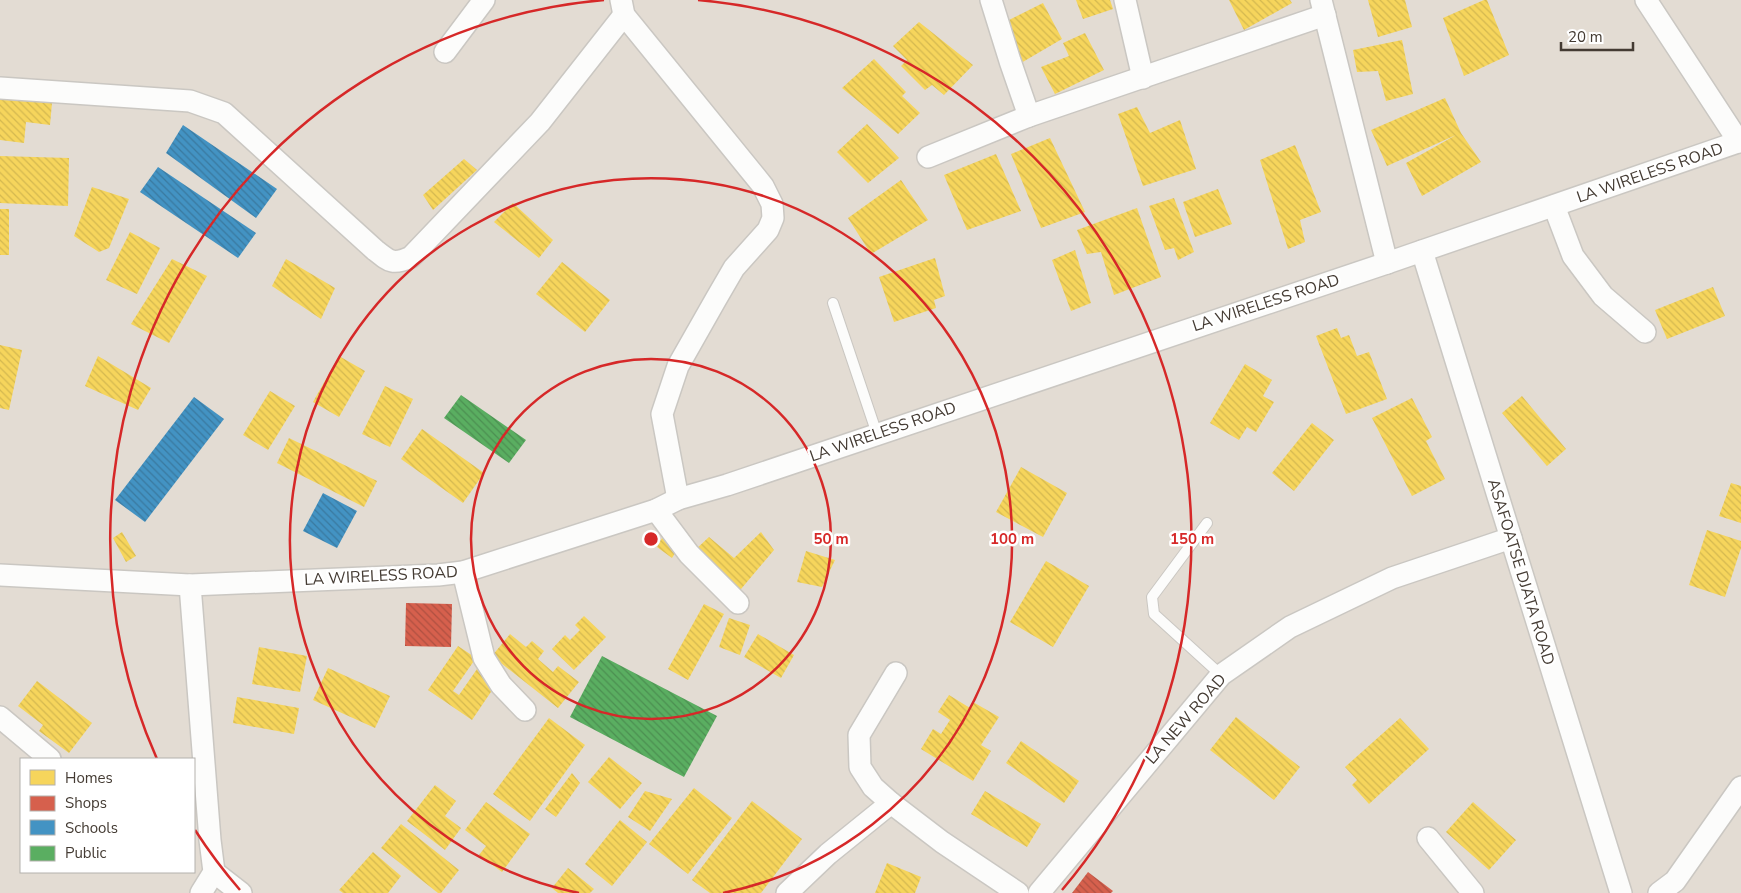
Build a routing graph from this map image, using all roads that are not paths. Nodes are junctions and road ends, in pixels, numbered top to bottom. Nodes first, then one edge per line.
1 (484, 0) edge
2 (991, 0) edge
3 (1125, 0) edge
4 (1646, 0) edge
5 (623, 8) edge
6 (1323, 8) edge
7 (445, 52) dead end
8 (1143, 78) junction
9 (0, 88) edge
10 (1029, 116) junction
11 (1740, 142) edge
12 (928, 157) dead end
13 (1554, 206) junction
14 (1422, 251) junction
15 (1387, 263) junction
16 (833, 303) dead end
17 (1645, 332) dead end
18 (877, 434) junction
19 (678, 498) junction
20 (656, 510) junction
21 (1207, 523) dead end
22 (1511, 538) junction
23 (463, 572) junction
24 (0, 575) edge
25 (190, 585) junction
26 (738, 604) dead end
27 (896, 673) dead end
28 (1221, 675) junction
29 (524, 710) dead end
30 (0, 717) edge
31 (49, 758) edge
32 (1741, 786) edge
33 (891, 802) junction
34 (1428, 838) dead end
35 (214, 872) junction
36 (200, 893) edge
37 (242, 893) edge
38 (787, 893) edge
39 (1018, 893) edge
40 (1039, 893) edge
41 (1472, 893) edge
42 (1621, 893) edge
43 (1659, 893) edge

1 - 7 street
2 - 10 street
3 - 8 street
4 - 11 street
5 - 9 street
5 - 19 street
6 - 8 street
6 - 15 street
8 - 10 street
10 - 12 street
11 - 13 street, LA WIRELESS ROAD
13 - 14 street, LA WIRELESS ROAD
13 - 17 street
14 - 15 street, LA WIRELESS ROAD
14 - 22 street, ASAFOATSE DJATA ROAD
15 - 18 street, LA WIRELESS ROAD
16 - 18 lane
18 - 19 street, LA WIRELESS ROAD
19 - 20 street, LA WIRELESS ROAD
20 - 23 street, LA WIRELESS ROAD
20 - 26 street
21 - 28 lane
22 - 28 street, LA NEW ROAD
22 - 42 street, ASAFOATSE DJATA ROAD
23 - 25 street, LA WIRELESS ROAD
23 - 29 street
24 - 25 street, LA WIRELESS ROAD
25 - 35 street
27 - 33 street
28 - 40 street, LA NEW ROAD
30 - 31 street
32 - 43 street
33 - 38 street
33 - 39 street
34 - 41 street
35 - 36 street
35 - 37 street

